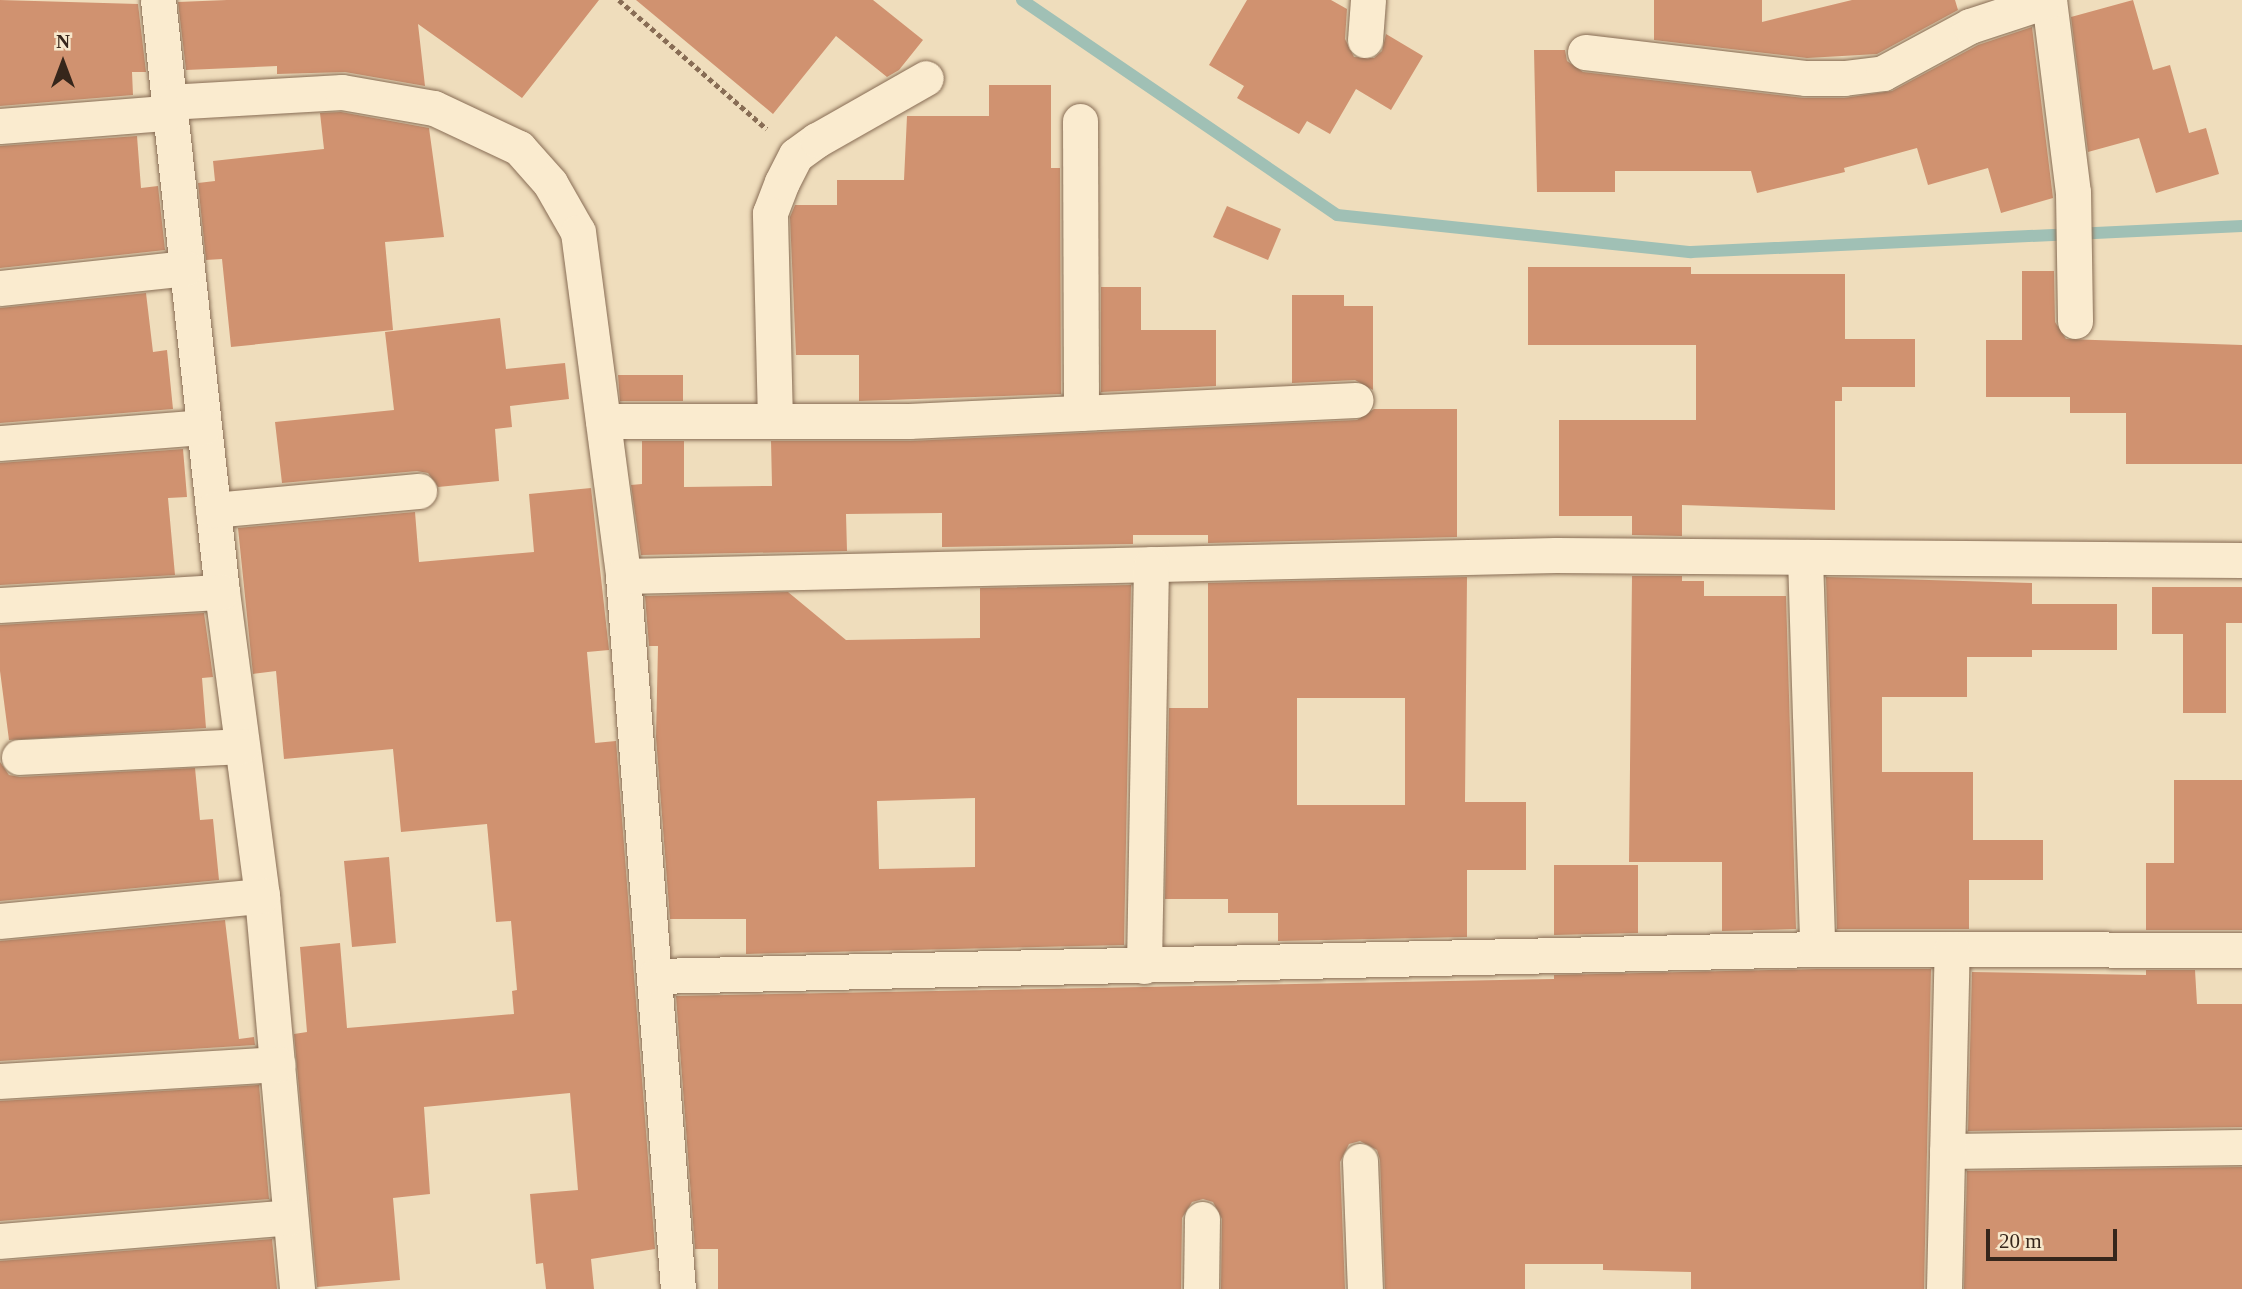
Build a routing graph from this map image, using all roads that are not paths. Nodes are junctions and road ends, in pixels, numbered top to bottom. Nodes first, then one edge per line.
1 (158, 0) edge
2 (1368, 0) edge
3 (2049, 0) edge
4 (1365, 40) dead end
5 (1585, 52) dead end
6 (926, 78) dead end
7 (167, 107) junction
8 (1080, 121) dead end
9 (0, 126) edge
10 (186, 268) junction
11 (0, 289) edge
12 (2075, 321) dead end
13 (1356, 400) dead end
14 (1081, 413) junction
15 (603, 421) junction
16 (775, 421) junction
17 (203, 427) junction
18 (0, 443) edge
19 (419, 491) dead end
20 (213, 510) junction
21 (1805, 557) junction
22 (2242, 559) edge
23 (1151, 564) junction
24 (623, 576) junction
25 (222, 592) junction
26 (0, 605) edge
27 (242, 746) junction
28 (19, 757) dead end
29 (262, 896) junction
30 (0, 920) edge
31 (1952, 948) junction
32 (1817, 949) junction
33 (2242, 950) edge
34 (1144, 966) junction
35 (655, 976) junction
36 (277, 1065) junction
37 (0, 1081) edge
38 (2242, 1147) edge
39 (1947, 1151) junction
40 (1360, 1161) dead end
41 (290, 1217) junction
42 (1202, 1219) dead end
43 (0, 1241) edge
44 (297, 1289) edge
45 (678, 1289) edge
46 (1201, 1289) edge
47 (1365, 1289) edge
48 (1944, 1289) edge

1 - 7 street
2 - 4 street
3 - 5 street
3 - 12 street
6 - 16 street
7 - 9 street
7 - 10 street
7 - 15 street
8 - 14 street
10 - 11 street
10 - 17 street
13 - 14 street
14 - 16 street
15 - 16 street
15 - 24 street
17 - 18 street
17 - 20 street
19 - 20 street
20 - 25 street
21 - 22 street
21 - 23 street
21 - 32 street
23 - 24 street
23 - 34 street
24 - 35 street
25 - 26 street
25 - 27 street
27 - 28 street
27 - 29 street
29 - 30 street
29 - 36 street
31 - 32 street
31 - 33 street
31 - 39 street
32 - 34 street
34 - 35 street
35 - 45 street
36 - 37 street
36 - 41 street
38 - 39 street
39 - 48 street
40 - 47 street
41 - 43 street
41 - 44 street
42 - 46 street

